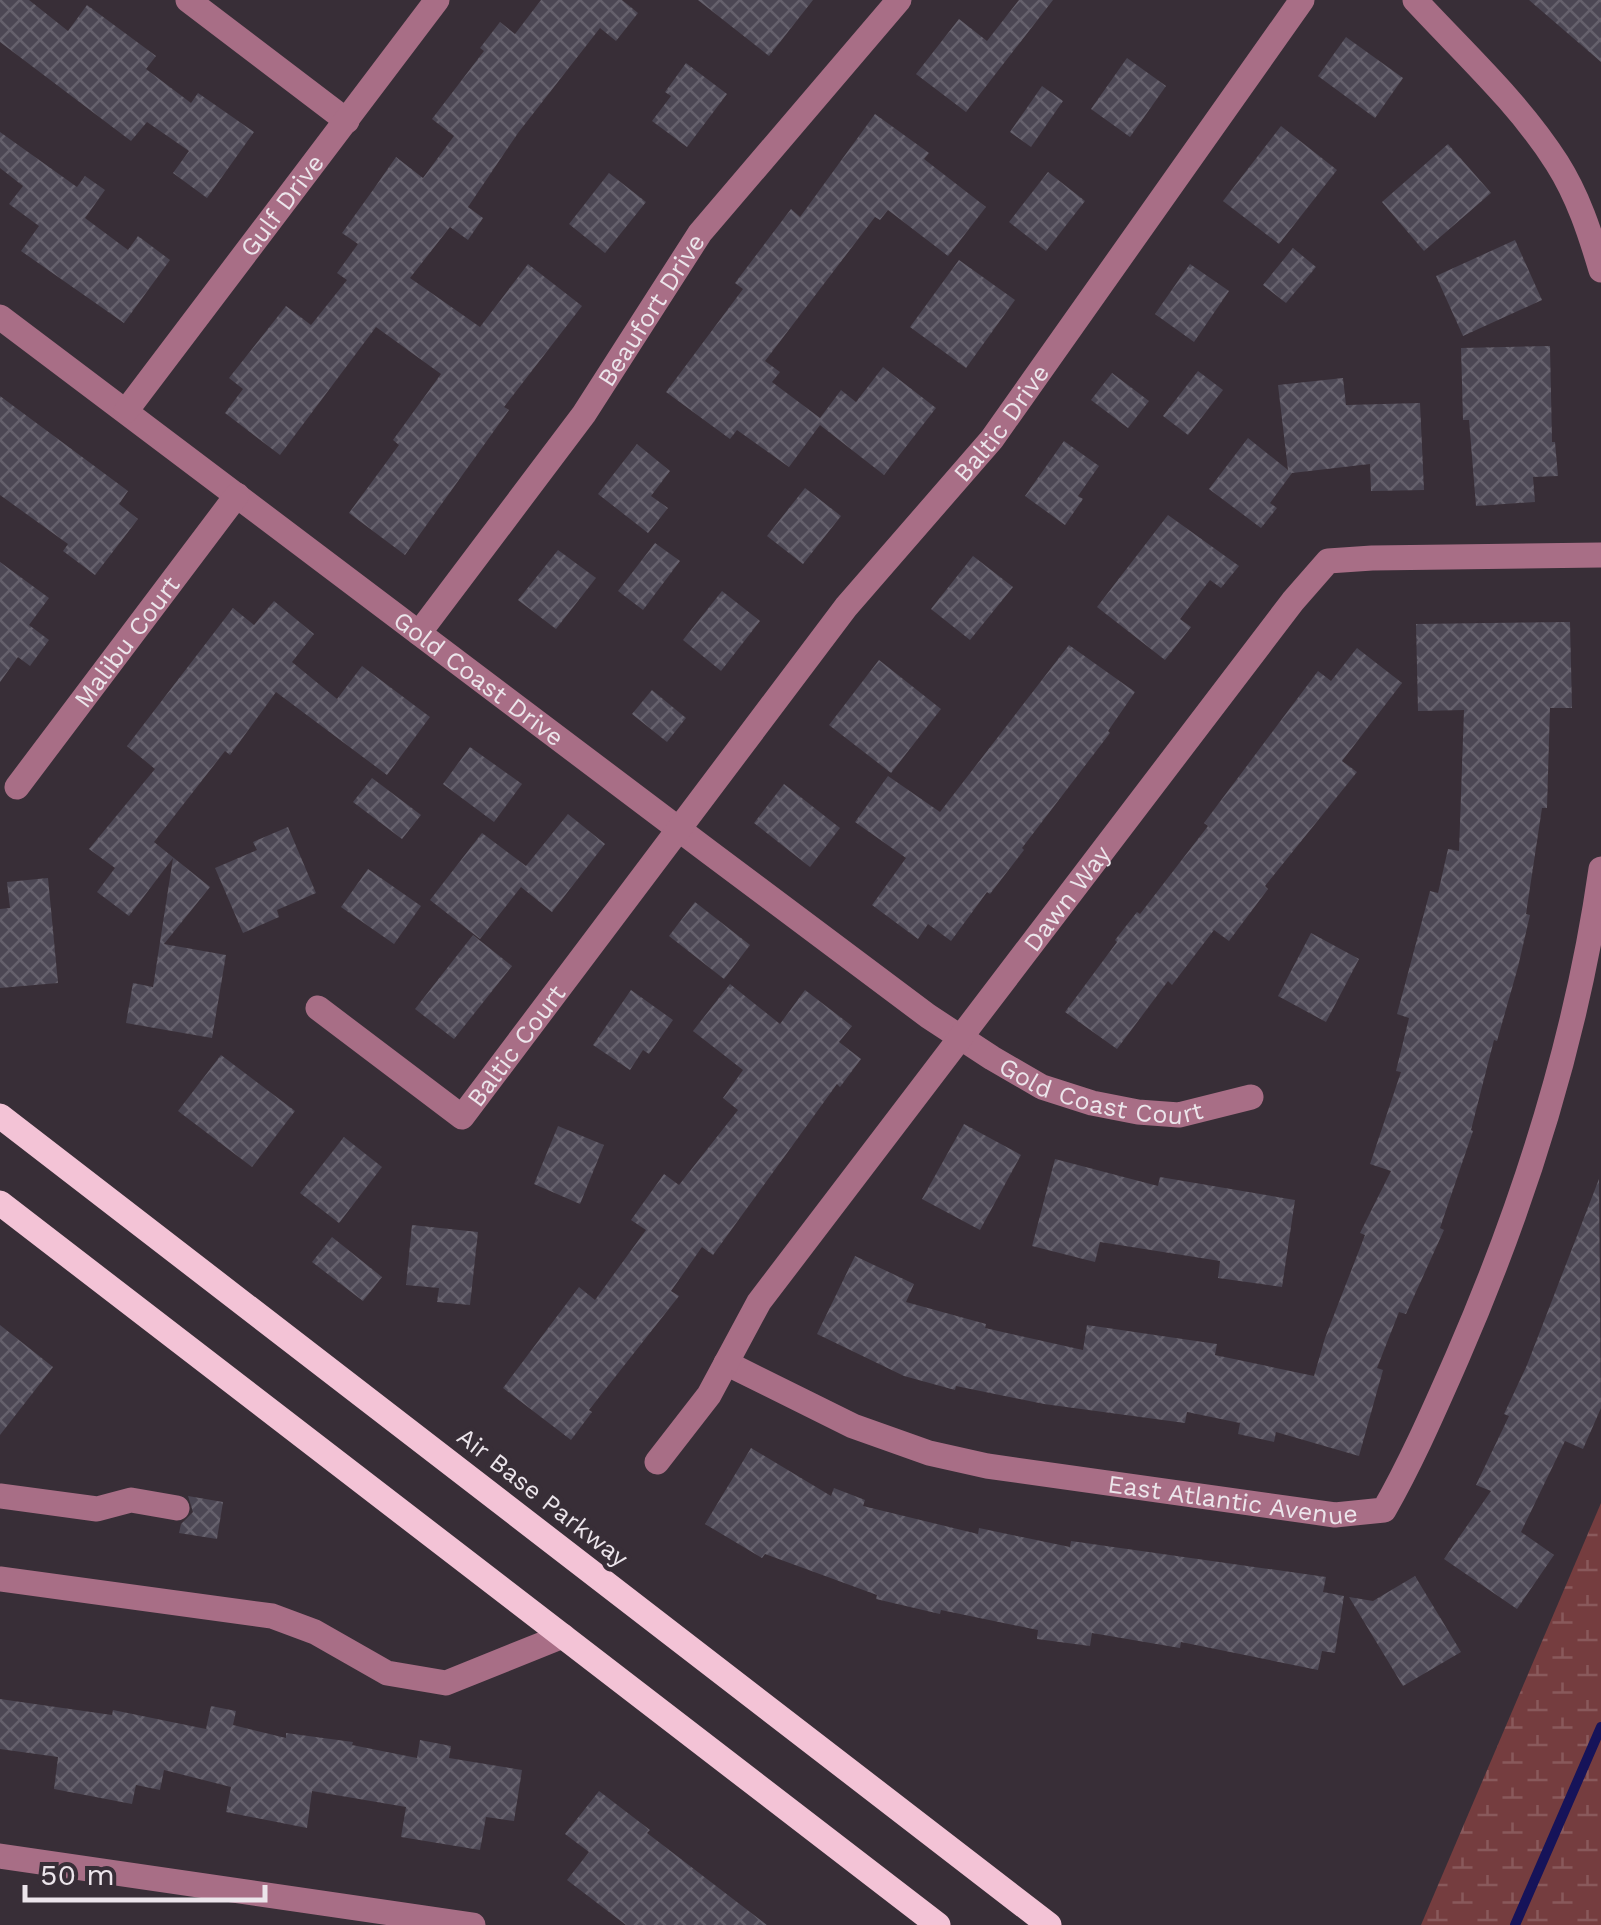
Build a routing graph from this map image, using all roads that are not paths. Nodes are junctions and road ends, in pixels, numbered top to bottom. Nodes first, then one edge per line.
1 (188, 0) edge
2 (438, 0) edge
3 (899, 0) edge
4 (1302, 0) edge
5 (1415, 0) edge
6 (347, 121) junction
7 (1601, 270) edge
8 (0, 316) edge
9 (126, 410) junction
10 (237, 495) junction
11 (1601, 555) edge
12 (419, 632) junction
13 (17, 788) dead end
14 (680, 830) junction
15 (1601, 870) edge
16 (318, 1008) dead end
17 (959, 1036) junction
18 (1251, 1098) dead end
19 (0, 1116) edge
20 (0, 1203) edge
21 (726, 1363) junction
22 (657, 1462) dead end
23 (0, 1496) edge
24 (177, 1508) dead end
25 (0, 1579) edge
26 (563, 1636) junction
27 (0, 1856) edge
28 (473, 1925) edge
29 (938, 1925) edge
30 (1049, 1925) edge

1 - 6 street
2 - 6 street, Gulf Drive
3 - 12 street, Beaufort Drive
4 - 14 street, Baltic Drive
5 - 7 street
6 - 9 street, Gulf Drive
8 - 9 street, Gold Coast Drive
9 - 10 street, Gold Coast Drive
10 - 12 street, Gold Coast Drive
10 - 13 street, Malibu Court
11 - 17 street, Dawn Way
12 - 14 street, Gold Coast Drive
14 - 16 street, Baltic Court
14 - 17 street, Gold Coast Drive
15 - 21 street, East Atlantic Avenue
17 - 18 street, Gold Coast Court
17 - 21 street, Dawn Way
19 - 30 main road, Air Base Parkway
20 - 26 main road
21 - 22 street, Dawn Way
23 - 24 street
25 - 26 street
26 - 29 main road
27 - 28 street

